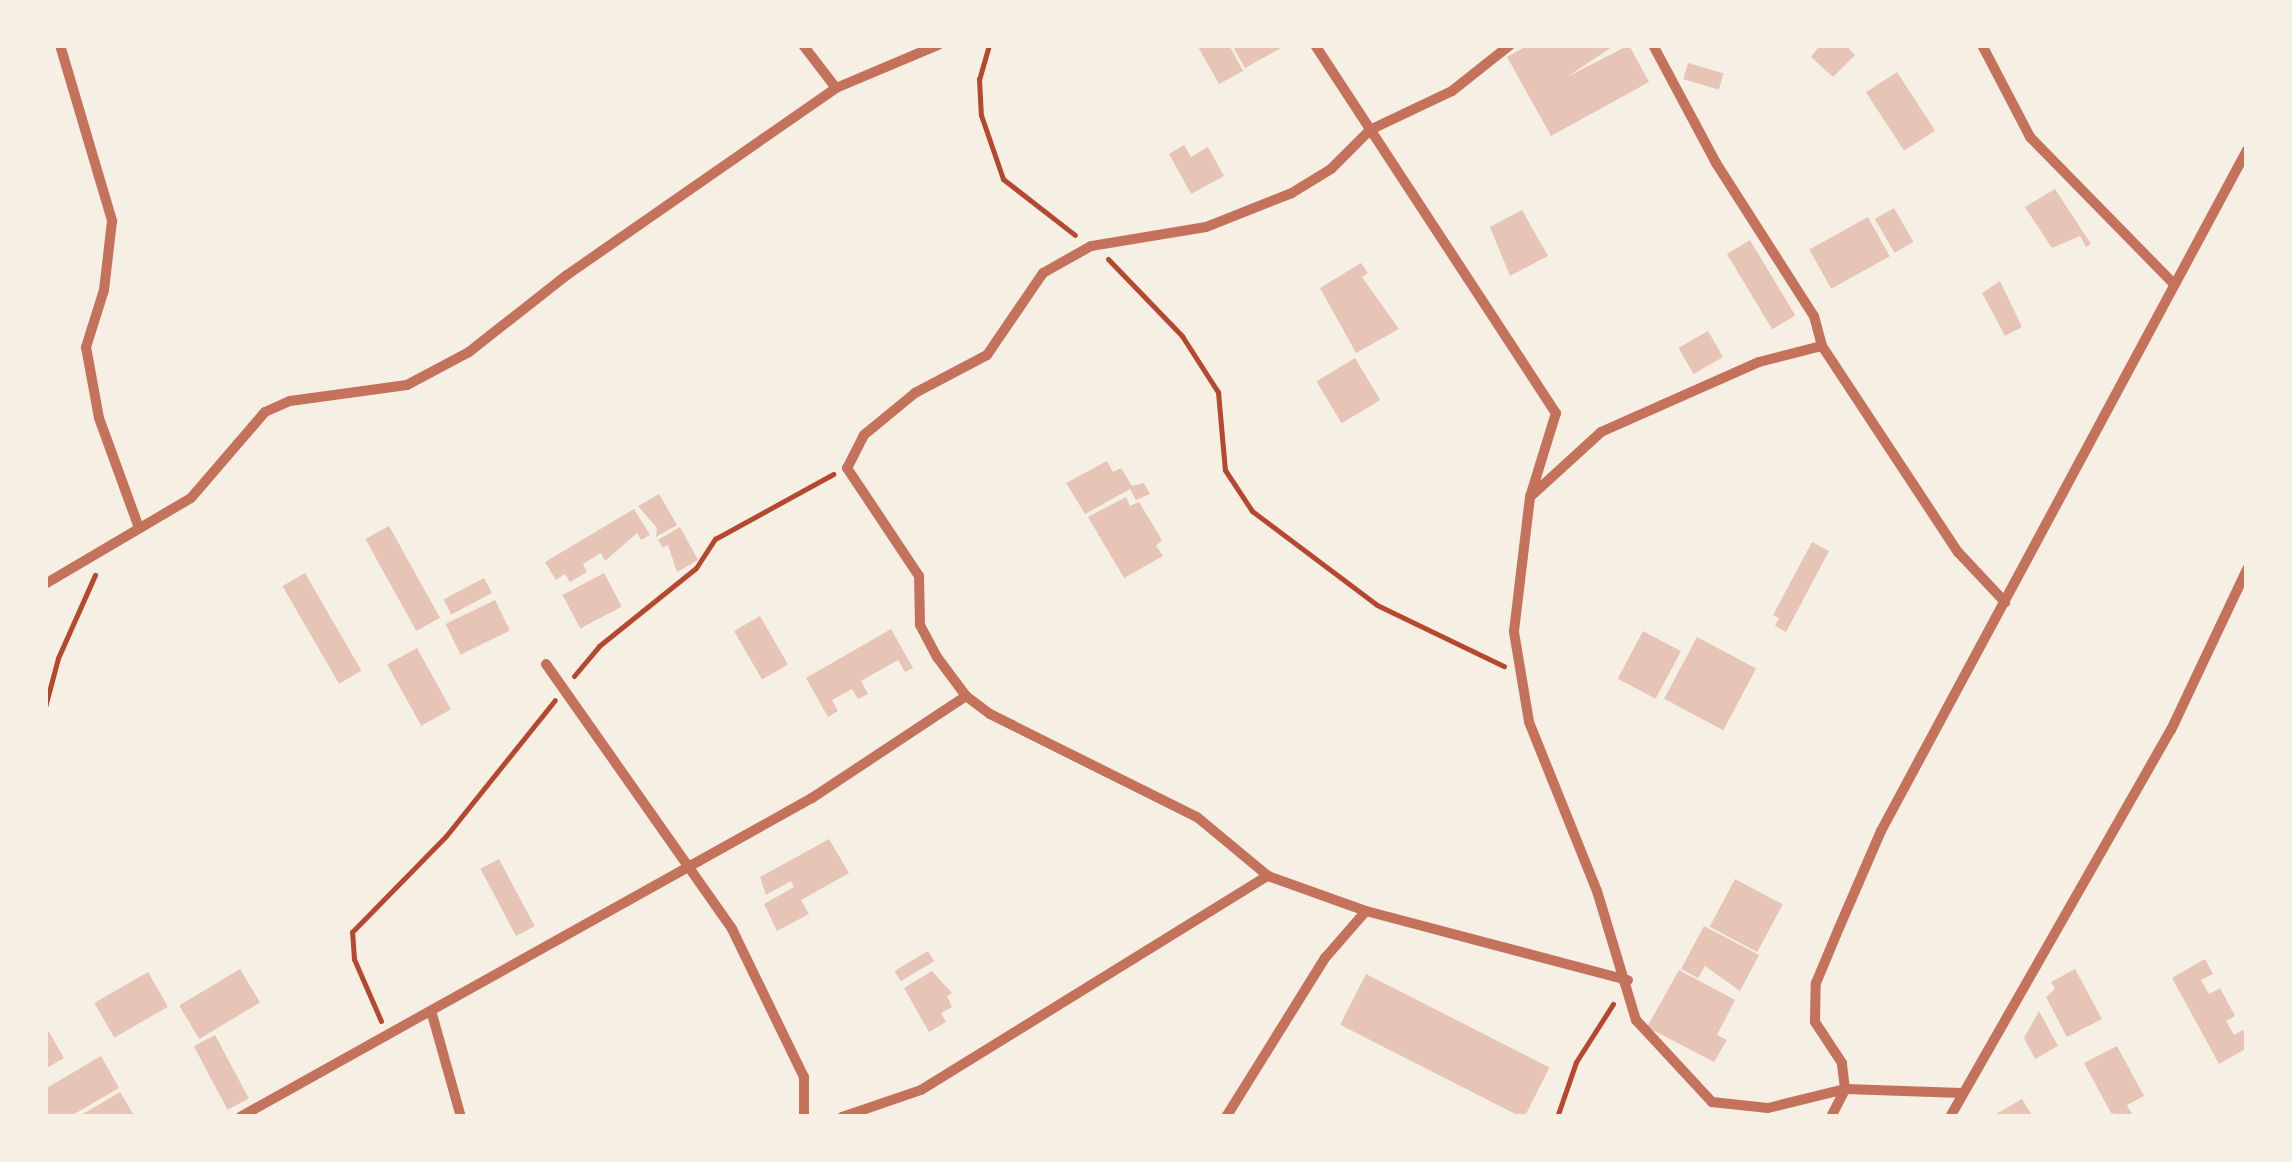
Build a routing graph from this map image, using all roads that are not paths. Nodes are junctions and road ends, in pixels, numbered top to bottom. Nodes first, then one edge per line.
1 (60, 45) edge
2 (803, 45) edge
3 (938, 45) edge
4 (1315, 45) edge
5 (1510, 45) edge
6 (1653, 45) edge
7 (1982, 45) edge
8 (836, 88) junction
9 (1370, 130) junction
10 (2247, 150) edge
11 (2173, 283) junction
12 (1822, 346) junction
13 (1530, 497) junction
14 (139, 528) junction
15 (2247, 569) edge
16 (45, 584) edge
17 (2005, 602) junction
18 (546, 664) dead end
19 (966, 696) junction
20 (683, 866) junction
21 (1268, 876) junction
22 (1366, 912) junction
23 (1628, 980) junction
24 (432, 1014) junction
25 (1845, 1088) junction
26 (1962, 1093) junction
27 (240, 1117) edge
28 (461, 1117) edge
29 (804, 1117) edge
30 (842, 1117) edge
31 (1226, 1117) edge
32 (1830, 1117) edge
33 (1950, 1117) edge

1 - 14 street
2 - 8 street
3 - 8 street
4 - 9 street
5 - 9 street
6 - 12 street
7 - 11 street
8 - 14 street
9 - 13 street
9 - 19 street
10 - 11 street
11 - 17 street
12 - 13 street
12 - 17 street
13 - 23 street
14 - 16 street
15 - 26 street
17 - 25 street
18 - 20 street
19 - 20 street
19 - 21 street
20 - 24 street
20 - 29 street
21 - 22 street
21 - 30 street
22 - 23 street
22 - 31 street
23 - 25 street
24 - 27 street
24 - 28 street
25 - 26 street
25 - 32 street
26 - 33 street

